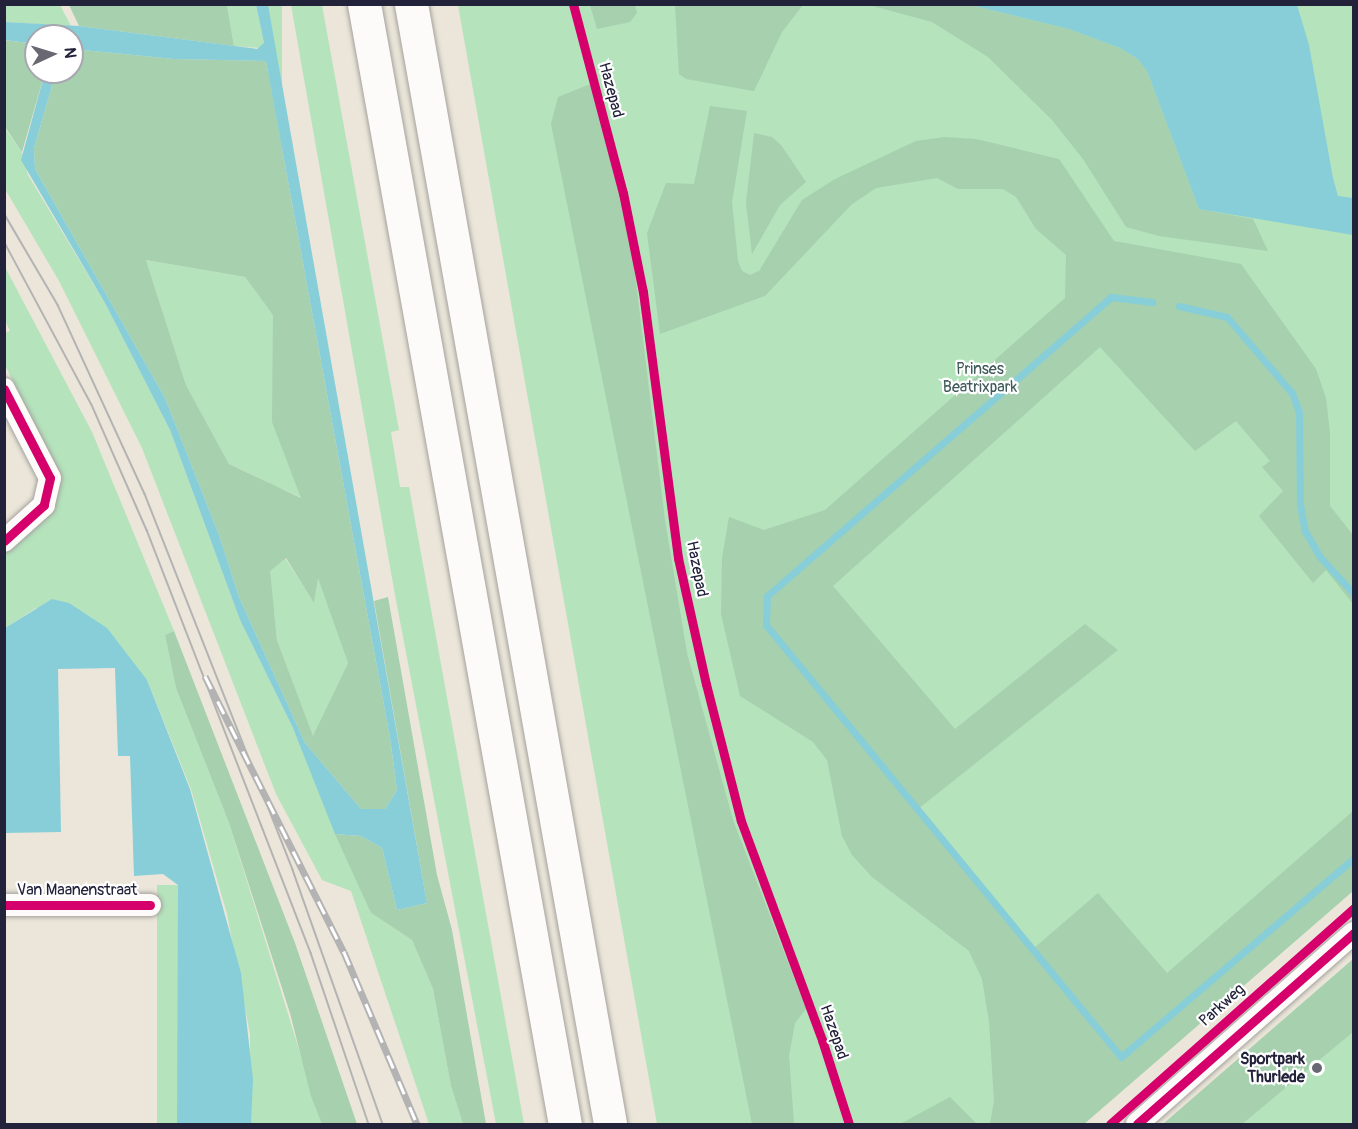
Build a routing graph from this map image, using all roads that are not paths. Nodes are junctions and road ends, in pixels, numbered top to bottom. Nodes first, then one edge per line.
1 (364, 4) edge
2 (411, 4) edge
3 (4, 389) edge
4 (4, 541) edge
5 (150, 905) dead end
6 (4, 906) edge
7 (1353, 933) edge
8 (565, 1125) edge
9 (610, 1125) edge
10 (1137, 1125) edge

1 - 8 highway
2 - 9 highway
3 - 4 street
5 - 6 street, Van Maanenstraat
7 - 10 street, Parkweg

